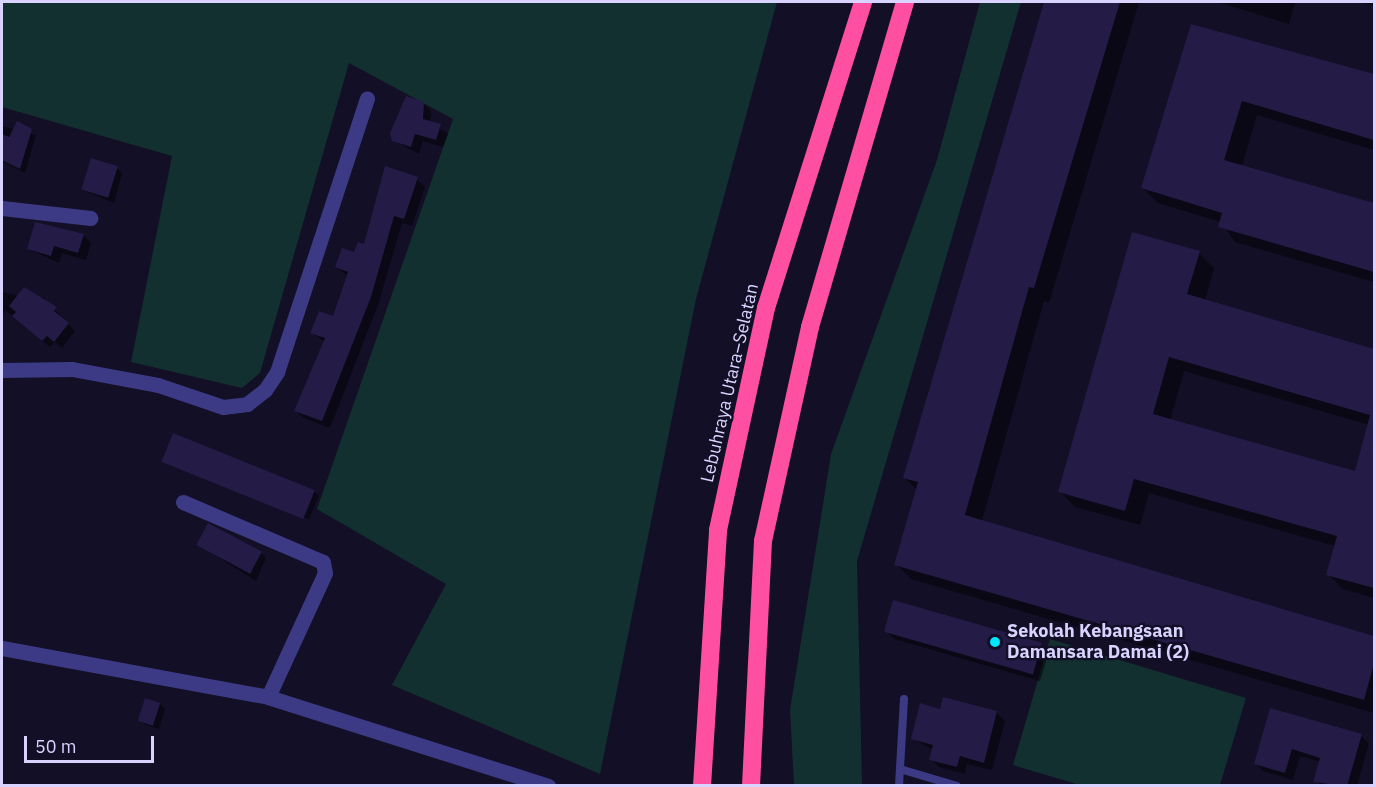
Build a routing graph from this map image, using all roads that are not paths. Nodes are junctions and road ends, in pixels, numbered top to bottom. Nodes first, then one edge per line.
1 (863, 2) edge
2 (905, 2) edge
3 (367, 98) dead end
4 (2, 207) edge
5 (90, 218) dead end
6 (2, 370) edge
7 (183, 502) dead end
8 (2, 648) edge
9 (268, 697) junction
10 (904, 699) dead end
11 (900, 769) junction
12 (548, 786) edge
13 (702, 786) edge
14 (751, 786) edge
15 (899, 786) edge
16 (957, 786) edge

1 - 13 highway, Lebuhraya Utara–Selatan
2 - 14 highway
3 - 6 street
4 - 5 street
7 - 9 street
8 - 9 street
9 - 12 street
10 - 11 lane
11 - 15 lane
11 - 16 lane

